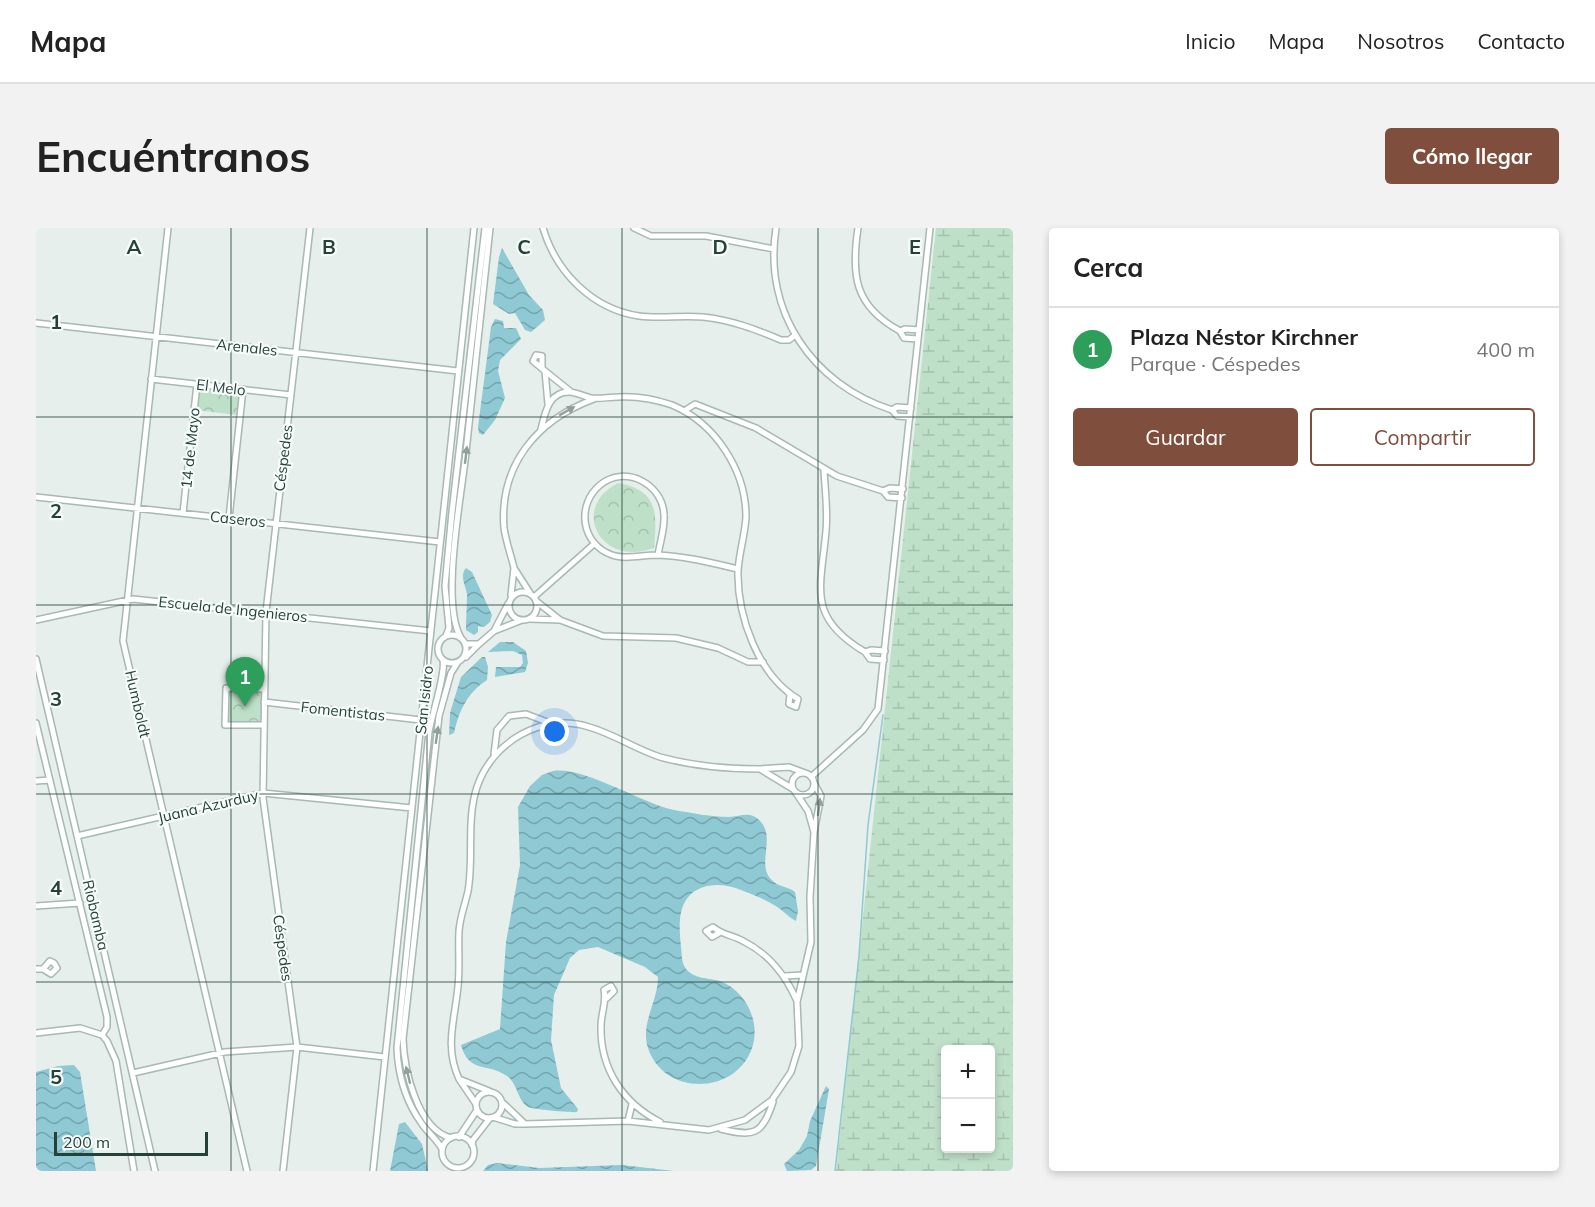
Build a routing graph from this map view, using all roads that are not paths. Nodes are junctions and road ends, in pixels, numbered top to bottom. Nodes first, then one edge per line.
1 (168, 228) edge
2 (310, 228) edge
3 (474, 228) edge
4 (485, 228) edge
5 (490, 228) edge
6 (543, 228) edge
7 (634, 228) edge
8 (693, 228) edge
9 (776, 228) edge
10 (858, 228) edge
11 (930, 228) edge
12 (692, 235) junction
13 (774, 249) junction
14 (36, 322) edge
15 (909, 329) junction
16 (919, 330) junction
17 (900, 331) junction
18 (156, 336) junction
19 (794, 336) junction
20 (909, 338) junction
21 (918, 339) junction
22 (296, 352) junction
23 (458, 371) junction
24 (151, 379) junction
25 (196, 384) junction
26 (243, 389) junction
27 (570, 392) junction
28 (291, 395) junction
29 (595, 398) junction
30 (548, 404) junction
31 (901, 408) junction
32 (911, 408) junction
33 (892, 410) junction
34 (684, 411) junction
35 (901, 417) junction
36 (910, 417) junction
37 (541, 429) junction
38 (824, 470) junction
39 (893, 488) junction
40 (903, 489) junction
41 (883, 491) junction
42 (36, 497) edge
43 (893, 497) junction
44 (902, 498) junction
45 (456, 501) junction
46 (136, 507) junction
47 (183, 513) junction
48 (229, 518) junction
49 (276, 523) junction
50 (440, 542) junction
51 (594, 544) junction
52 (658, 555) junction
53 (514, 568) junction
54 (738, 570) junction
55 (534, 597) junction
56 (127, 599) junction
57 (510, 600) junction
58 (266, 612) junction
59 (526, 619) junction
60 (36, 620) edge
61 (560, 620) junction
62 (431, 631) junction
63 (494, 631) junction
64 (446, 636) junction
65 (461, 638) junction
66 (466, 644) junction
67 (479, 644) junction
68 (875, 650) junction
69 (885, 651) junction
70 (866, 652) junction
71 (36, 659) edge
72 (875, 659) junction
73 (443, 660) junction
74 (884, 660) junction
75 (460, 661) junction
76 (763, 662) junction
77 (264, 689) junction
78 (790, 695) dead end
79 (264, 702) junction
80 (421, 720) junction
81 (36, 723) edge
82 (552, 723) junction
83 (263, 725) junction
84 (494, 755) junction
85 (759, 769) junction
86 (811, 778) junction
87 (50, 780) junction
88 (36, 782) edge
89 (794, 791) junction
90 (263, 793) junction
91 (425, 804) junction
92 (412, 808) junction
93 (164, 816) junction
94 (814, 832) junction
95 (77, 836) junction
96 (80, 903) junction
97 (36, 906) edge
98 (719, 933) dead end
99 (36, 969) edge
100 (43, 969) dead end
101 (802, 975) junction
102 (785, 976) junction
103 (606, 998) dead end
104 (797, 1002) junction
105 (36, 1033) edge
106 (102, 1035) junction
107 (400, 1039) junction
108 (297, 1047) junction
109 (220, 1053) junction
110 (385, 1057) junction
111 (133, 1073) junction
112 (459, 1079) junction
113 (490, 1091) junction
114 (774, 1098) junction
115 (502, 1100) junction
116 (632, 1104) junction
117 (477, 1107) junction
118 (492, 1118) junction
119 (628, 1121) junction
120 (525, 1124) junction
121 (664, 1125) junction
122 (719, 1129) junction
123 (459, 1137) junction
124 (450, 1138) junction
125 (473, 1147) junction
126 (442, 1149) junction
127 (471, 1162) junction
128 (451, 1169) edge
129 (134, 1171) edge
130 (155, 1171) edge
131 (247, 1171) edge
132 (283, 1171) edge
133 (373, 1171) edge
134 (467, 1171) edge

1 - 18 street, Humboldt
2 - 22 street, Céspedes
3 - 23 street, San Isidro
4 - 45 street
45 -> 5 street
6 - 19 street
7 - 12 street
8 - 12 street
9 - 13 street
10 - 17 street
11 - 16 street
12 - 13 street
13 - 19 street
14 - 18 street, Arenales
15 - 16 street
15 - 17 street
15 - 20 street
16 - 21 street
17 - 20 street
18 - 22 street, Arenales
18 - 24 street, Humboldt
19 - 33 street
20 - 21 street
21 - 32 street
22 - 23 street, Arenales
22 - 28 street, Céspedes
23 - 50 street, San Isidro
24 - 25 street, El Melo
24 - 46 street, Humboldt
25 - 26 street, El Melo
25 - 47 street, 14 de Mayo
26 - 28 street, El Melo
26 - 48 street
27 - 29 street
27 - 30 street
27 - 30 street
28 - 49 street, Céspedes
29 - 34 street
37 -> 29 street
30 - 37 street
31 - 32 street
31 - 33 street
31 - 35 street
32 - 36 street
33 - 35 street
34 - 38 street
34 - 54 street
35 - 36 street
36 - 40 street
37 - 53 street
38 - 41 street
38 - 70 street
39 - 40 street
39 - 41 street
39 - 43 street
40 - 44 street
41 - 43 street
42 - 46 street, Caseros
43 - 44 street
44 - 69 street
45 - 64 street
45 - 65 street
46 - 47 street, Caseros
46 - 56 street, Humboldt
47 - 48 street, Caseros
48 - 49 street, Caseros
49 - 50 street, Caseros
49 - 58 street, Céspedes
50 - 62 street, San Isidro
51 - 52 street
51 - 52 street
51 - 55 street
52 - 54 street
53 - 55 street
53 - 57 street
54 - 76 street
55 - 57 street
55 - 59 street
55 - 61 street
56 - 58 street, Escuela de Ingenieros
56 - 60 street, Escuela de Ingenieros
56 - 93 street, Humboldt
57 - 59 street
57 - 63 street
58 - 62 street, Escuela de Ingenieros
58 - 77 street, Céspedes
59 - 61 street
59 - 63 street
61 - 76 street
62 - 80 street, San Isidro
63 - 67 street
64 - 65 street
64 - 73 street
65 - 66 street
66 - 67 street
66 - 75 street
67 - 75 street
68 - 69 street
68 - 70 street
68 - 72 street
69 - 74 street
70 - 72 street
71 - 95 street, Riobamba
72 - 74 street
73 - 75 street
73 - 91 street
74 - 86 street
91 -> 75 street
76 - 78 street
77 - 79 street, Céspedes
77 - 83 street
79 - 80 street, Fomentistas
79 - 83 street, Céspedes
80 - 92 street, San Isidro
81 - 87 street
82 - 84 street
82 - 84 street
82 - 85 street
83 - 90 street, Céspedes
84 - 112 street
85 - 86 street
85 - 89 street
86 - 89 street
86 - 89 street
94 -> 86 street
87 - 88 street
87 - 96 street
89 - 94 street
90 - 92 street, Juana Azurduy
90 - 93 street, Juana Azurduy
90 - 108 street, Céspedes
91 - 107 street
92 - 110 street, San Isidro
93 - 95 street, Juana Azurduy
93 - 109 street, Humboldt
94 - 101 street
95 - 111 street, Riobamba
96 - 97 street
96 - 106 street
98 - 102 street
99 - 100 street
101 - 102 street
101 - 104 street
102 - 104 street
103 - 116 street
104 - 114 street
105 - 106 street
106 - 129 street
124 -> 107 street
107 - 126 street
108 - 109 street
108 - 110 street
108 - 132 street, Céspedes
109 - 111 street
109 - 131 street, Humboldt
110 - 133 street, San Isidro
111 - 130 street, Riobamba
112 - 113 street
112 - 117 street
113 - 115 street
113 - 117 street
114 - 122 street
114 - 122 street
115 - 118 street
115 - 120 street
116 - 119 street
116 - 121 street
117 - 118 street
117 - 123 street
118 - 120 street
118 - 125 street
119 - 120 street
119 - 121 street
121 - 122 street
123 - 124 street
123 - 125 street
124 - 126 street
125 - 127 street
126 - 128 street
127 - 128 street
127 - 134 street

